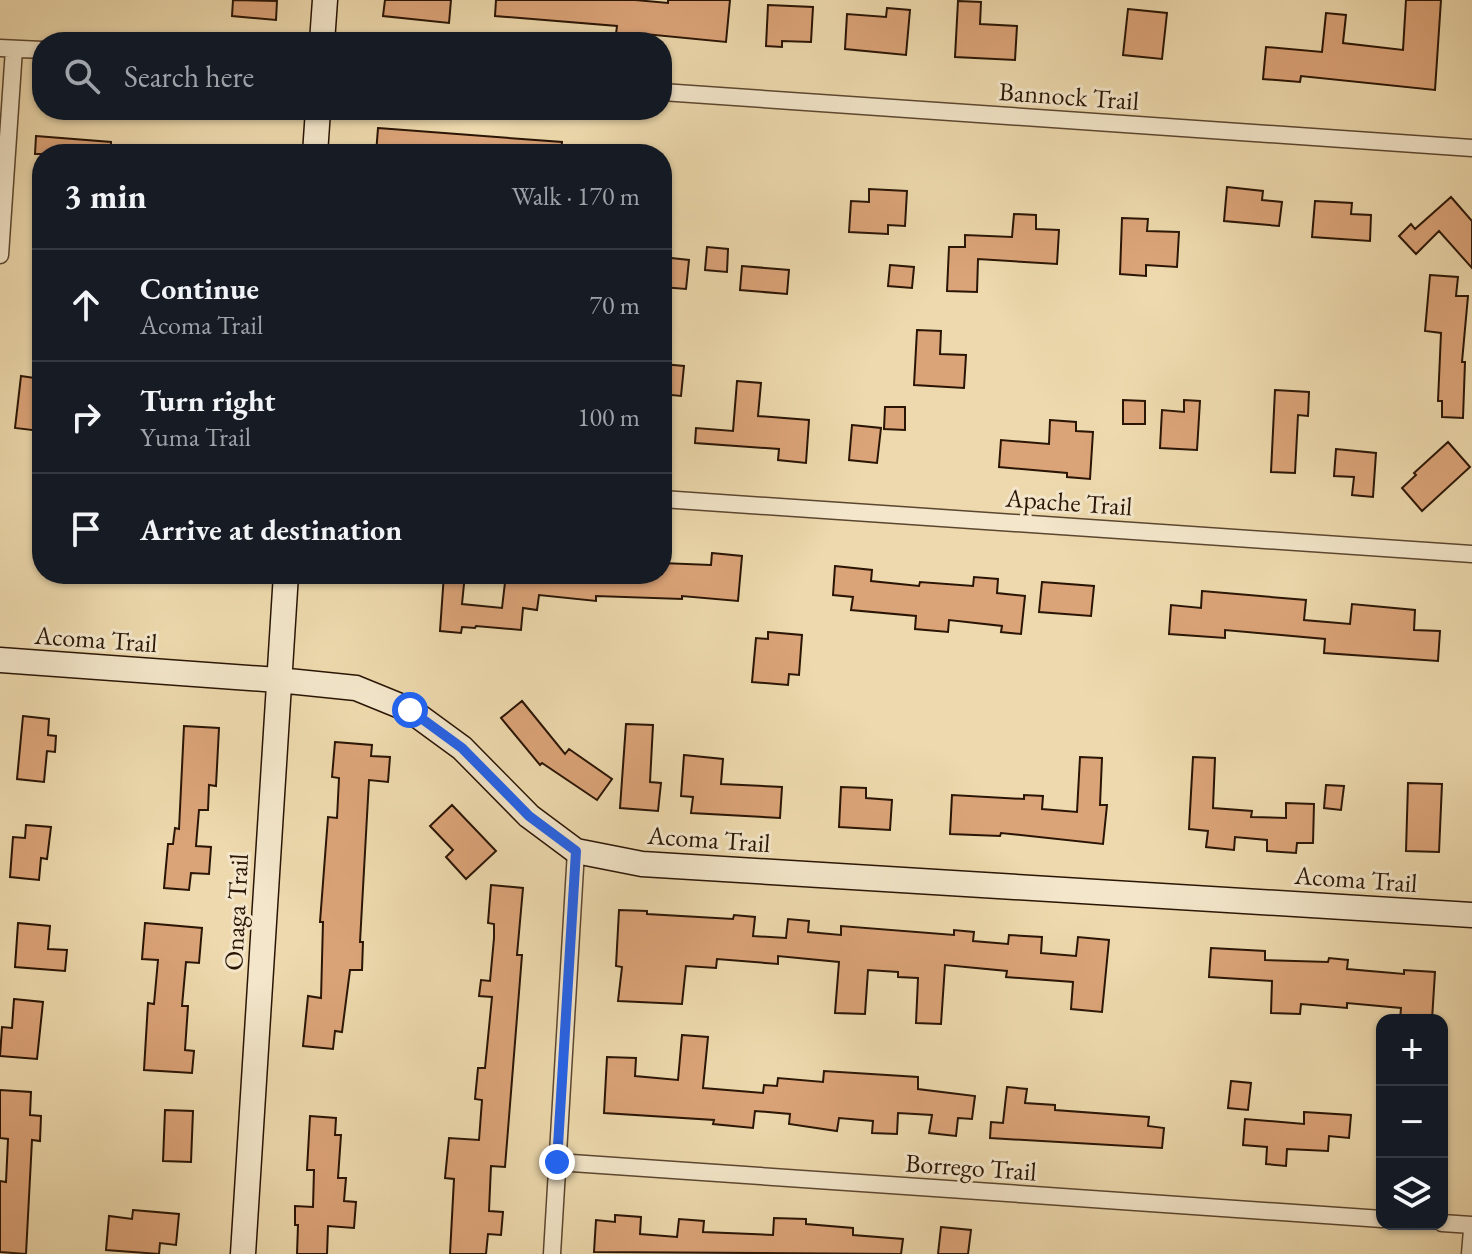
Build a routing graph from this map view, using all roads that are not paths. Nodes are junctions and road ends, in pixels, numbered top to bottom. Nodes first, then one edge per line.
1 (325, 0) edge
2 (323, 32) edge
3 (7, 48) edge
4 (32, 49) edge
5 (672, 93) edge
6 (317, 120) edge
7 (316, 144) edge
8 (1472, 148) edge
9 (0, 255) edge
10 (672, 500) edge
11 (1472, 554) edge
12 (285, 584) edge
13 (0, 660) edge
14 (278, 680) junction
15 (576, 851) junction
16 (1472, 915) edge
17 (557, 1162) junction
18 (1376, 1219) edge
19 (1448, 1224) edge
20 (1472, 1228) edge
21 (243, 1254) edge
22 (552, 1254) edge
23 (1470, 1254) edge

1 - 2 street
3 - 4 street
3 - 9 street
5 - 8 street, Bannock Trail
6 - 7 street
10 - 11 street, Apache Trail
12 - 14 street, Onaga Trail
13 - 14 street, Acoma Trail
14 - 15 street, Acoma Trail
14 - 21 street, Onaga Trail
15 - 16 street, Acoma Trail
15 - 17 street
17 - 18 street, Borrego Trail
17 - 22 street
19 - 20 street
20 - 23 street

